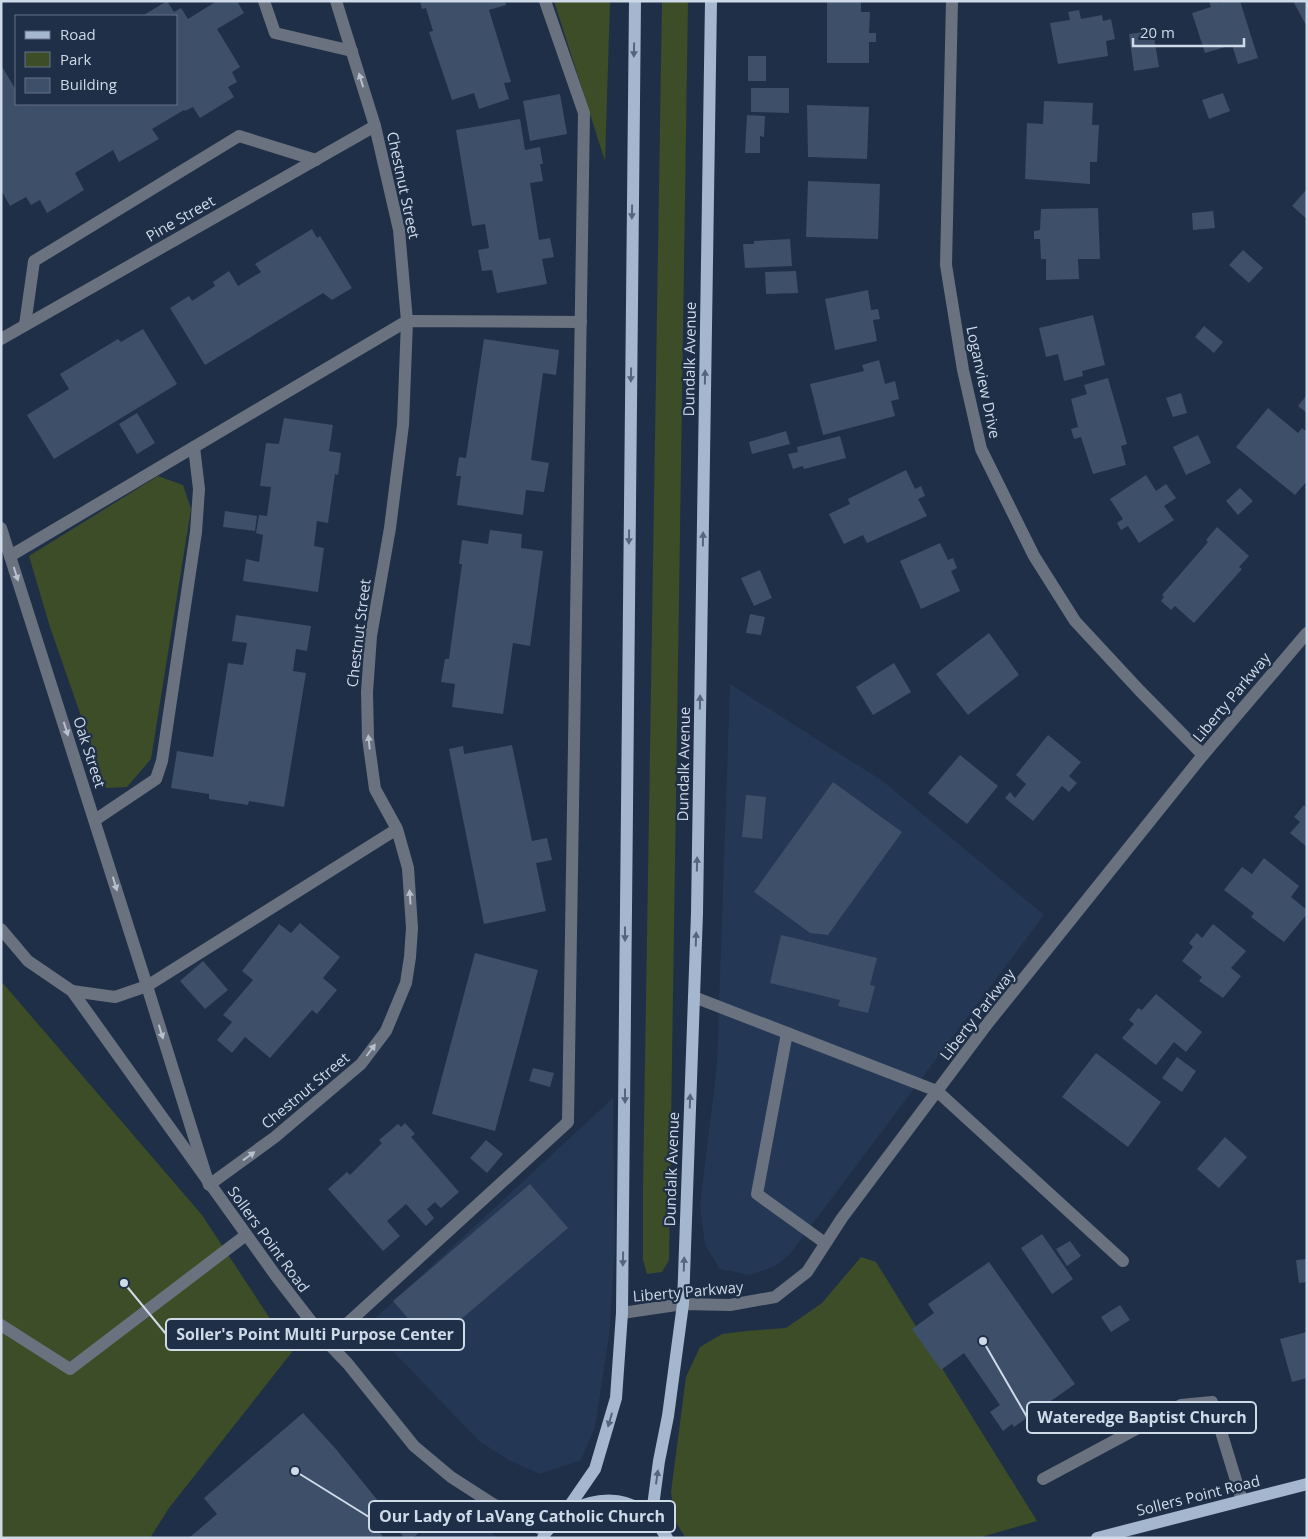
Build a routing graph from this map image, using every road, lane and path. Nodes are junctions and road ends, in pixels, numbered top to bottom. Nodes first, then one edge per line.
1 (264, 1) edge
2 (336, 1) edge
3 (545, 1) edge
4 (634, 1) edge
5 (711, 1) edge
6 (952, 1) edge
7 (352, 51) junction
8 (375, 126) junction
9 (316, 160) junction
10 (406, 321) junction
11 (581, 322) junction
12 (25, 325) junction
13 (1, 339) edge
14 (194, 447) junction
15 (1, 528) edge
16 (10, 556) junction
17 (1307, 633) edge
18 (1203, 755) junction
19 (95, 820) junction
20 (397, 829) junction
21 (1, 929) edge
22 (147, 986) junction
23 (72, 990) junction
24 (694, 997) junction
25 (786, 1033) junction
26 (937, 1091) junction
27 (209, 1185) junction
28 (246, 1235) junction
29 (825, 1243) junction
30 (1123, 1261) dead end
31 (683, 1304) junction
32 (622, 1313) junction
33 (1, 1325) edge
34 (326, 1342) junction
35 (1042, 1479) dead end
36 (1307, 1484) edge
37 (1242, 1500) junction
38 (566, 1512) junction
39 (658, 1524) junction
40 (545, 1535) edge
41 (667, 1538) edge
42 (1097, 1538) edge

1 - 7 street
2 - 7 street, Chestnut Street
3 - 11 street
4 -> 32 main road, Dundalk Avenue
24 -> 5 main road, Dundalk Avenue
6 - 18 street, Loganview Drive
8 -> 7 street, Chestnut Street
8 - 9 street, Pine Street
8 - 10 street, Chestnut Street
9 - 12 street, Pine Street
9 - 12 street
10 - 11 street
10 - 14 street
20 -> 10 street, Chestnut Street
11 - 34 street
12 - 13 street, Pine Street
14 - 16 street
14 - 19 street
15 - 16 street, Oak Street
16 -> 19 street, Oak Street
17 - 18 street, Liberty Parkway
18 - 26 street, Liberty Parkway
19 -> 22 street, Oak Street
20 - 22 street
27 -> 20 street, Chestnut Street
21 - 23 street, Sollers Point Road
22 - 23 street
22 -> 27 street, Oak Street
23 - 27 street, Sollers Point Road
24 - 25 street
31 -> 24 main road, Dundalk Avenue
25 - 26 street
25 - 29 street
26 - 29 street, Liberty Parkway
26 - 30 street
27 - 28 street, Sollers Point Road
28 - 33 street
28 - 34 street, Sollers Point Road
29 - 31 street, Liberty Parkway
31 - 32 street, Liberty Parkway
39 -> 31 main road, Dundalk Avenue
32 -> 38 main road, Dundalk Avenue
34 - 40 street, Sollers Point Road
35 - 37 street
36 - 37 main road, Sollers Point Road
37 - 42 main road, Sollers Point Road
38 - 39 main road, Dundalk Avenue
38 - 40 main road, Dundalk Avenue
39 - 41 main road, Dundalk Avenue

